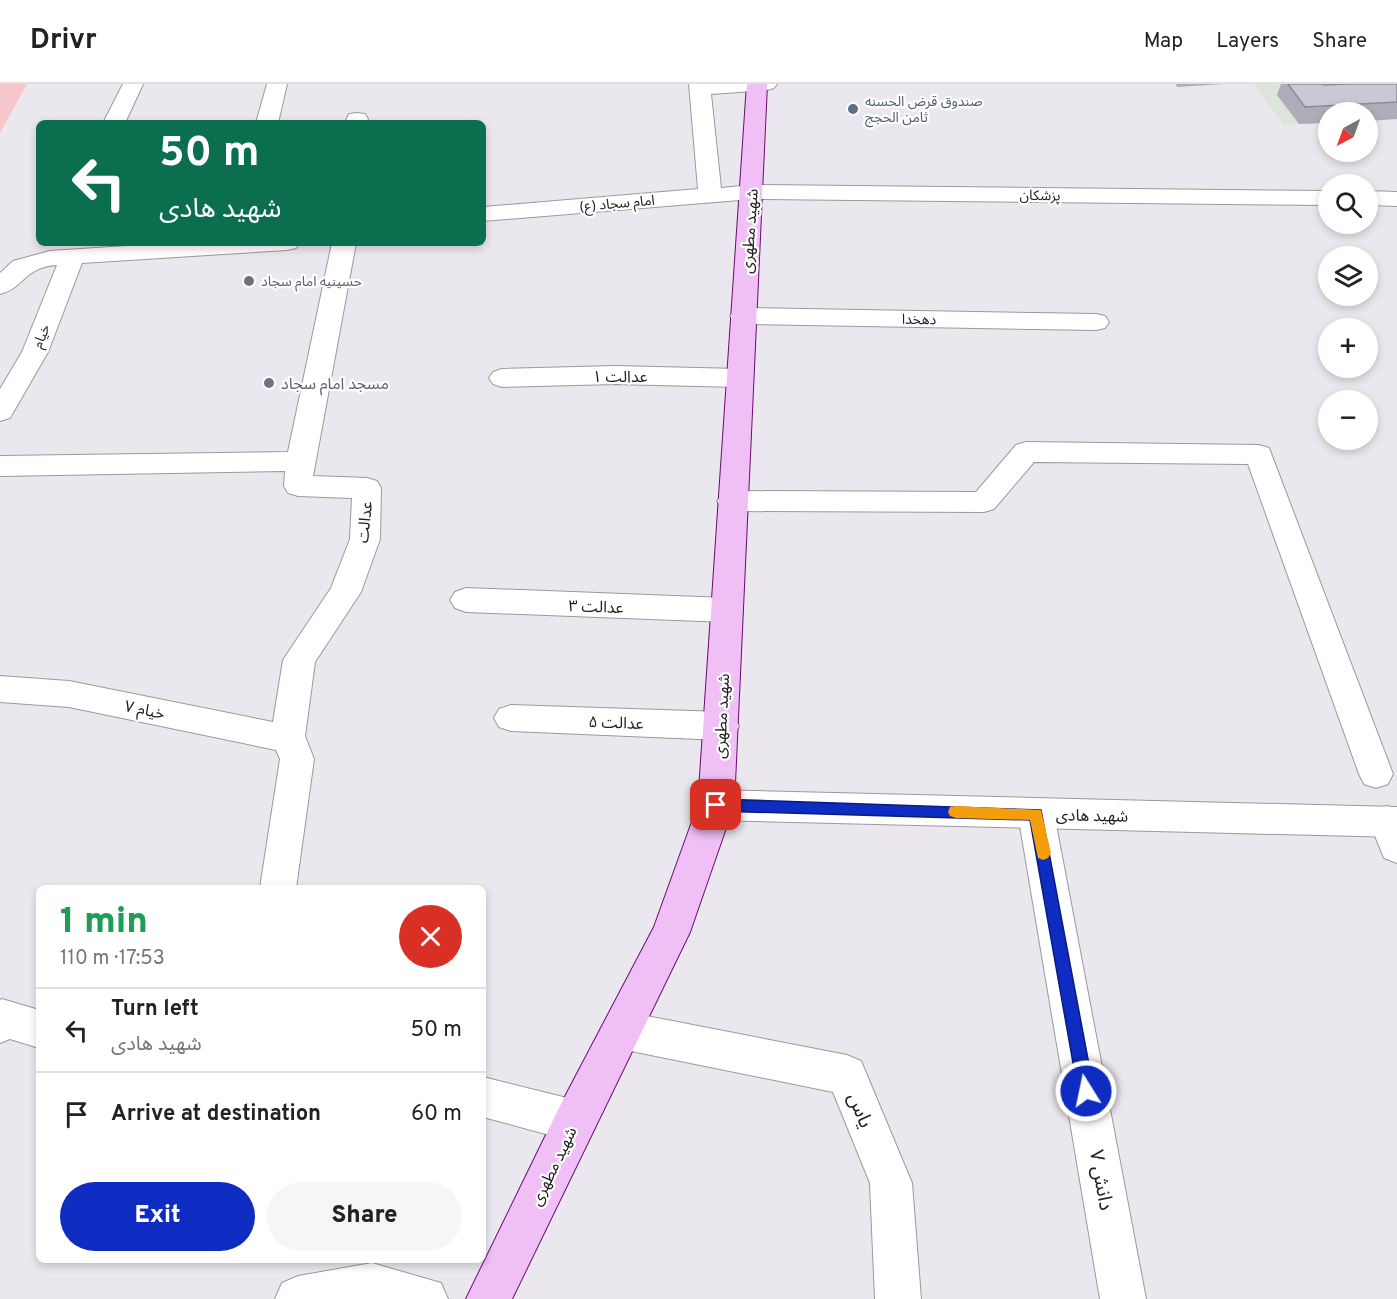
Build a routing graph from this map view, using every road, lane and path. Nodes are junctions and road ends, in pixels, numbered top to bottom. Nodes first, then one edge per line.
1 (133, 84) edge
2 (278, 84) edge
3 (760, 84) edge
4 (699, 87) edge
5 (115, 120) edge
6 (268, 120) edge
7 (752, 192) junction
8 (710, 196) junction
9 (1318, 198) edge
10 (1378, 198) edge
11 (1397, 199) edge
12 (486, 214) edge
13 (206, 246) edge
14 (343, 246) edge
15 (179, 247) edge
16 (73, 256) junction
17 (0, 287) edge
18 (743, 316) junction
19 (1096, 322) dead end
20 (502, 378) dead end
21 (739, 378) junction
22 (0, 412) edge
23 (300, 461) junction
24 (0, 466) edge
25 (732, 501) junction
26 (466, 600) dead end
27 (726, 610) junction
28 (0, 689) edge
29 (511, 718) dead end
30 (722, 726) junction
31 (288, 736) junction
32 (1376, 774) dead end
33 (716, 805) junction
34 (1036, 814) junction
35 (1394, 830) edge
36 (278, 885) edge
37 (1, 1021) edge
38 (36, 1028) edge
39 (621, 1030) junction
40 (486, 1098) edge
41 (575, 1121) junction
42 (298, 1299) edge
43 (425, 1299) edge
44 (489, 1299) edge
45 (898, 1299) edge
46 (1123, 1299) edge

1 - 5 street
2 - 6 street
3 - 4 street
3 - 7 main road, شهید مطهری
4 - 8 street
7 - 8 street, امام سجاد (ع)
7 - 9 street, پزشکان
7 - 18 main road, شهید مطهری
8 - 12 street, امام سجاد (ع)
10 - 11 street
13 - 15 street
14 - 23 street, عدالت
15 - 16 street
16 - 17 street
16 - 22 street, خیام
18 - 19 street, دهخدا
18 - 21 main road, شهید مطهری
20 - 21 street, عدالت ۱
21 - 25 main road, شهید مطهری
23 - 24 street
23 - 31 street, عدالت
25 - 27 main road, شهید مطهری
25 - 32 street
26 - 27 street, عدالت ۳
27 - 30 main road, شهید مطهری
28 - 31 street, خیام ۷
29 - 30 street, عدالت ۵
30 - 33 main road, شهید مطهری
31 - 36 street, عدالت
33 - 34 street, شهید هادی
33 - 39 main road, شهید مطهری
34 - 35 street, شهید هادی
34 - 46 street, دانش ۷
37 - 38 street
39 - 41 main road, شهید مطهری
39 - 45 street, یاس
40 - 41 street
41 - 44 main road, شهید مطهری
42 - 43 street

